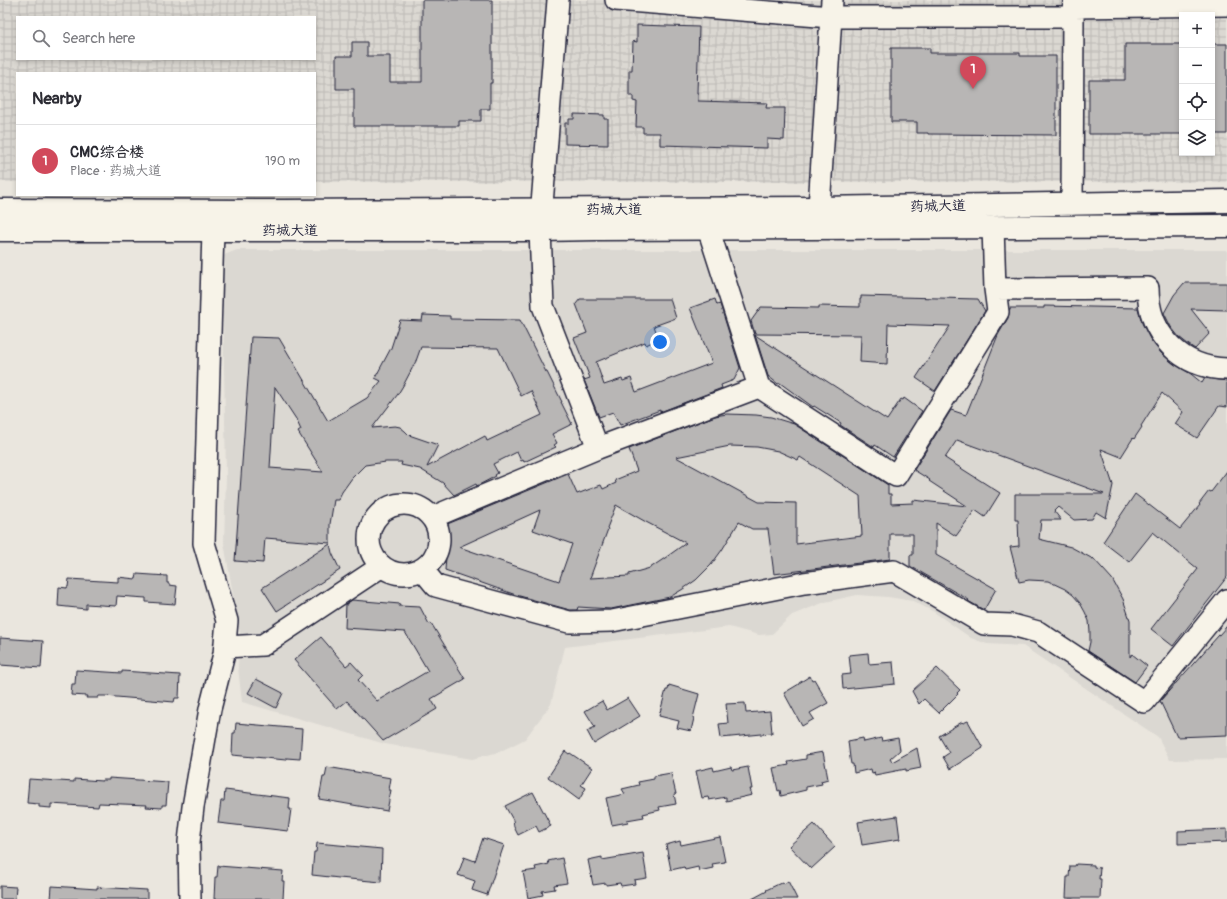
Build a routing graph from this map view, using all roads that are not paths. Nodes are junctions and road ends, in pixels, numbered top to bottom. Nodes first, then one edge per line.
1 (558, 0) edge
2 (616, 0) edge
3 (1227, 5) edge
4 (831, 8) edge
5 (1074, 8) edge
6 (1227, 201) edge
7 (1072, 204) junction
8 (818, 208) junction
9 (0, 210) edge
10 (541, 220) junction
11 (1227, 226) edge
12 (994, 227) junction
13 (708, 228) junction
14 (0, 230) edge
15 (212, 230) junction
16 (995, 288) junction
17 (1227, 369) edge
18 (759, 387) junction
19 (598, 448) junction
20 (433, 517) junction
21 (382, 566) junction
22 (422, 569) junction
23 (1227, 600) edge
24 (224, 646) junction
25 (190, 899) edge

1 - 10 street
2 - 4 street
3 - 5 street
4 - 5 street
4 - 8 street
5 - 7 street
6 - 7 main road, 药城大道
7 - 8 main road, 药城大道
8 - 10 main road, 药城大道
9 - 10 main road, 药城大道
10 - 13 main road, 药城大道
10 - 15 main road, 药城大道
10 - 19 street
11 - 12 main road, 药城大道
12 - 13 main road, 药城大道
12 - 16 street
13 - 18 street
14 - 15 main road, 药城大道
15 - 24 street
16 - 17 street
16 - 18 street
18 - 19 street
19 - 20 street
20 - 21 street
20 - 22 street
21 - 22 street
21 - 24 street
22 - 23 street
24 - 25 street

